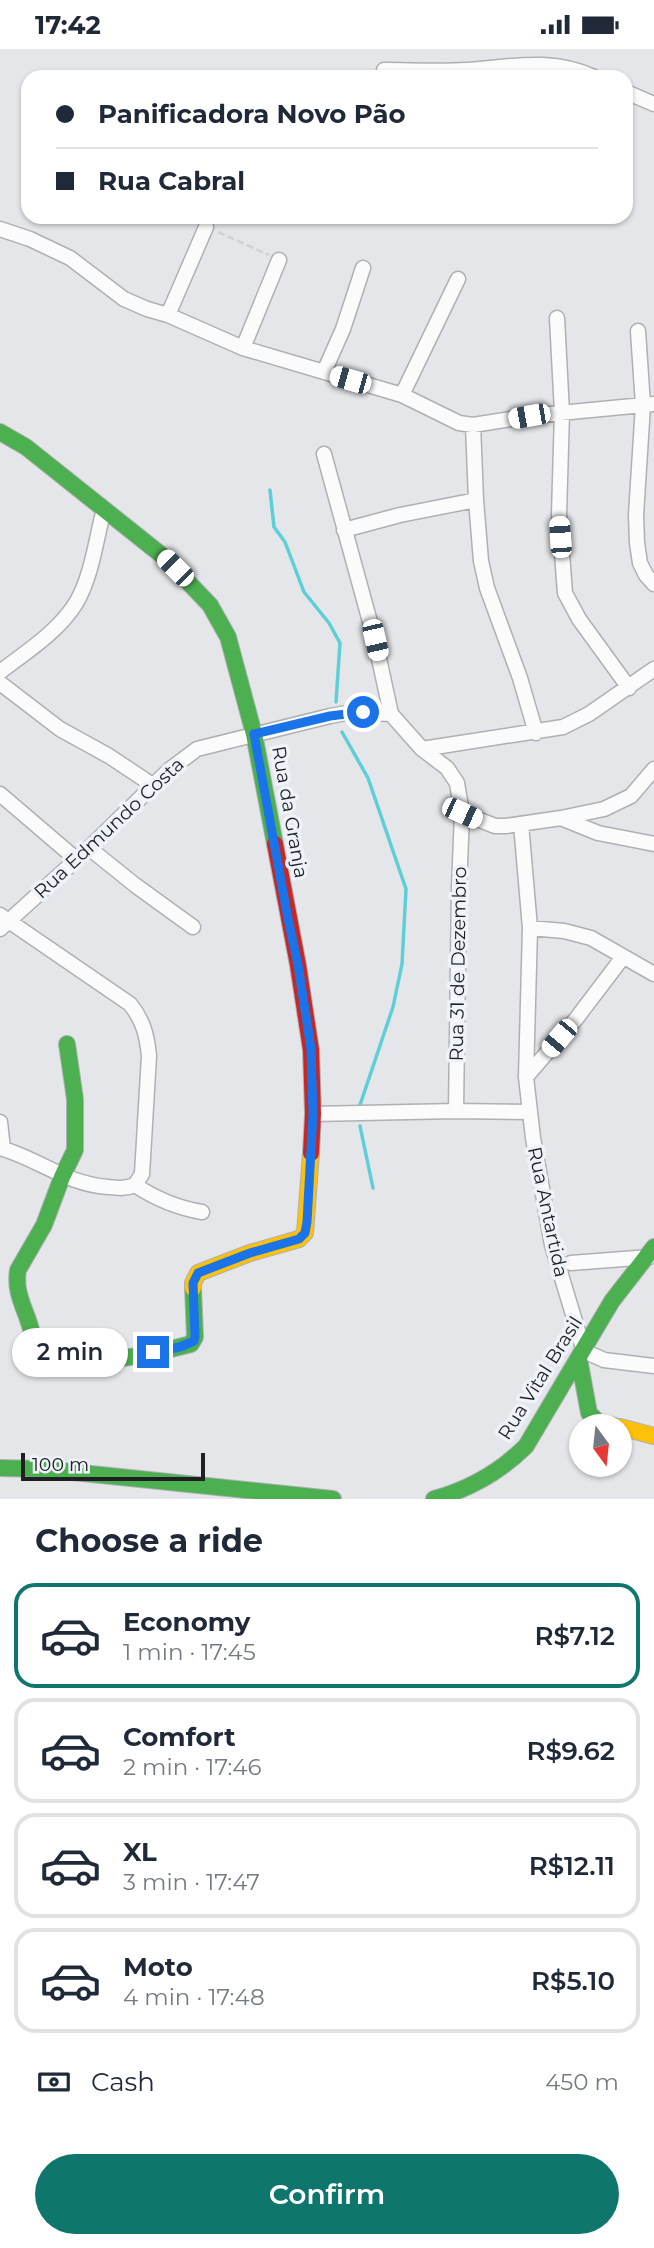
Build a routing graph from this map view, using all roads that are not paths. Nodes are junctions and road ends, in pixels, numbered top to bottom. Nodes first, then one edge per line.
1 (384, 69) dead end
2 (461, 70) edge
3 (461, 70) edge
4 (578, 70) edge
5 (633, 95) edge
6 (654, 104) edge
7 (206, 227) road end
8 (0, 229) edge
9 (279, 260) road end
10 (363, 268) dead end
11 (458, 279) dead end
12 (168, 315) junction
13 (557, 318) dead end
14 (638, 331) dead end
15 (243, 348) junction
16 (324, 372) junction
17 (402, 395) junction
18 (648, 405) edge
19 (562, 412) junction
20 (473, 425) junction
21 (0, 432) edge
22 (324, 454) dead end
23 (476, 500) junction
24 (104, 509) junction
25 (344, 530) junction
26 (654, 584) edge
27 (654, 669) edge
28 (0, 672) edge
29 (0, 683) edge
30 (629, 688) junction
31 (391, 714) junction
32 (537, 733) junction
33 (254, 734) junction
34 (422, 749) junction
35 (654, 769) edge
36 (154, 786) junction
37 (0, 795) edge
38 (462, 813) junction
39 (561, 818) junction
40 (521, 824) junction
41 (654, 844) edge
42 (89, 848) junction
43 (76, 859) junction
44 (3, 922) edge
45 (193, 927) dead end
46 (530, 928) junction
47 (622, 957) junction
48 (654, 974) edge
49 (67, 1045) dead end
50 (526, 1077) junction
51 (456, 1111) junction
52 (530, 1112) junction
53 (313, 1114) junction
54 (0, 1122) edge
55 (2, 1149) edge
56 (62, 1177) junction
57 (135, 1185) junction
58 (202, 1212) dead end
59 (651, 1254) edge
60 (571, 1263) dead end
61 (581, 1355) junction
62 (654, 1366) edge
63 (590, 1414) edge
64 (632, 1430) edge
65 (654, 1436) edge
66 (0, 1468) edge
67 (333, 1499) edge
68 (434, 1499) edge

1 - 3 street
2 - 4 street
5 - 6 street
7 - 12 street
8 - 12 street
9 - 15 street
10 - 16 street
11 - 17 street
12 - 15 street
13 - 19 street
14 - 18 street
15 - 16 street
16 - 17 street
17 - 20 street
18 - 19 street
18 - 26 street
19 - 20 street
19 - 30 street
20 - 23 street
21 - 24 street, Rua da Granja
22 - 25 street
23 - 25 street
23 - 32 street
24 - 28 street
24 - 33 street, Rua da Granja
25 - 31 street
27 - 30 street
29 - 36 street
30 - 32 street
31 - 33 street, Rua Edmundo Costa
31 - 34 street, Rua 31 de Dezembro
32 - 34 street
33 - 36 street, Rua Edmundo Costa
33 - 53 street, Rua da Granja
34 - 38 street, Rua 31 de Dezembro
35 - 39 street
36 - 42 street, Rua Edmundo Costa
37 - 43 street
38 - 40 street
38 - 51 street, Rua 31 de Dezembro
39 - 40 street
39 - 41 street
40 - 46 street, Rua Antartida
42 - 43 street, Rua Edmundo Costa
42 - 45 street
43 - 44 street, Rua Edmundo Costa
44 - 57 street
46 - 47 street
46 - 50 street, Rua Antartida
47 - 48 street
47 - 50 street
49 - 56 street
50 - 52 street, Rua Antartida
51 - 52 street
51 - 53 street
52 - 61 street, Rua Antartida
53 - 56 street, Rua da Granja
54 - 55 street
55 - 56 street
56 - 57 street
57 - 58 street
59 - 60 street
59 - 61 street, Rua Vital Brasil
61 - 62 street
61 - 63 street
61 - 68 street, Rua Vital Brasil
64 - 65 street
66 - 67 street

